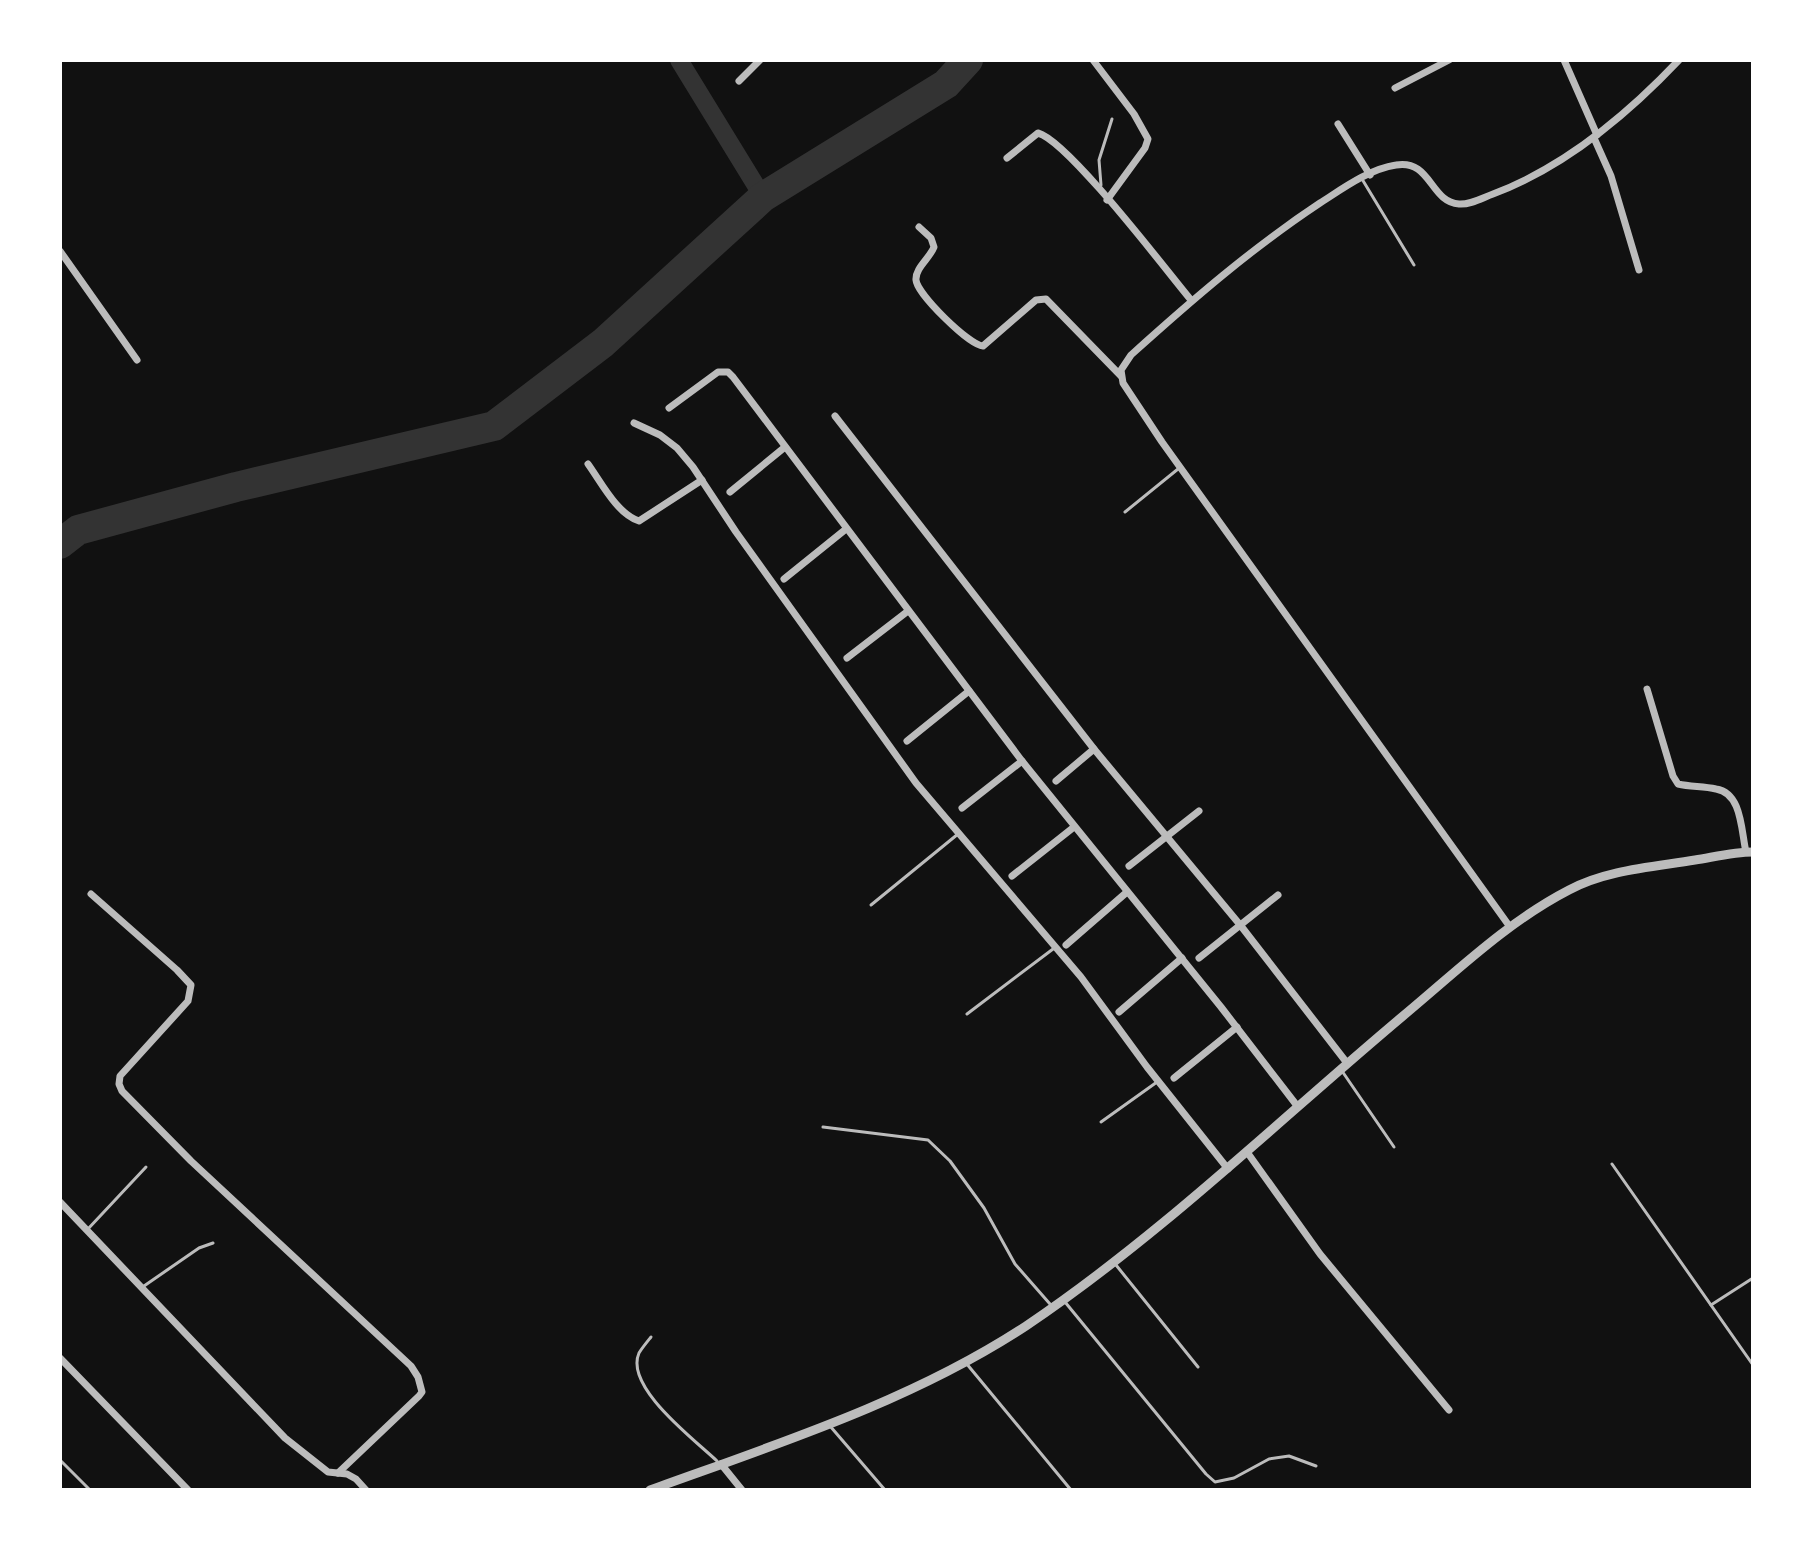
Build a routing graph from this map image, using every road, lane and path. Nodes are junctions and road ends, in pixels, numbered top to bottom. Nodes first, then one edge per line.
1 (760, 60) edge
2 (1093, 60) edge
3 (1449, 60) edge
4 (1564, 60) edge
5 (1674, 62) edge
6 (739, 81) dead end
7 (1395, 88) dead end
8 (1112, 119) dead end
9 (1338, 124) dead end
10 (1595, 137) junction
11 (1007, 158) dead end
12 (1366, 176) junction
13 (1104, 197) junction
14 (919, 227) dead end
15 (60, 251) edge
16 (68, 262) junction
17 (1414, 265) dead end
18 (60, 268) edge
19 (1639, 270) dead end
20 (1191, 300) junction
21 (137, 360) dead end
22 (1121, 376) junction
23 (669, 408) dead end
24 (835, 416) dead end
25 (634, 423) dead end
26 (785, 447) junction
27 (588, 464) dead end
28 (1180, 467) junction
29 (702, 480) junction
30 (730, 492) dead end
31 (1125, 512) dead end
32 (846, 529) junction
33 (784, 579) dead end
34 (908, 611) junction
35 (847, 658) dead end
36 (1647, 689) dead end
37 (969, 691) junction
38 (907, 741) dead end
39 (1094, 749) junction
40 (1022, 761) junction
41 (1056, 781) dead end
42 (962, 808) dead end
43 (1199, 811) dead end
44 (1074, 827) junction
45 (960, 833) junction
46 (1167, 837) junction
47 (1750, 852) edge
48 (1129, 866) dead end
49 (1012, 876) dead end
50 (1127, 892) junction
51 (91, 894) dead end
52 (1278, 895) dead end
53 (871, 905) dead end
54 (1241, 926) junction
55 (1510, 927) junction
56 (1066, 945) dead end
57 (1055, 947) junction
58 (1182, 958) junction
59 (1199, 958) dead end
60 (1119, 1012) dead end
61 (967, 1014) dead end
62 (1237, 1027) junction
63 (1344, 1066) junction
64 (1174, 1078) dead end
65 (1158, 1081) junction
66 (1298, 1107) junction
67 (1101, 1122) dead end
68 (823, 1127) dead end
69 (1394, 1147) dead end
70 (1247, 1152) junction
71 (1612, 1164) dead end
72 (146, 1167) dead end
73 (1228, 1169) junction
74 (60, 1202) edge
75 (87, 1230) junction
76 (213, 1243) dead end
77 (1113, 1262) junction
78 (1753, 1278) edge
79 (141, 1288) junction
80 (1063, 1299) junction
81 (1711, 1305) junction
82 (1052, 1307) junction
83 (651, 1337) dead end
84 (60, 1358) edge
85 (965, 1361) junction
86 (1753, 1365) edge
87 (1198, 1367) dead end
88 (1449, 1410) dead end
89 (828, 1424) junction
90 (60, 1460) edge
91 (721, 1464) junction
92 (1316, 1466) dead end
93 (338, 1473) junction
94 (90, 1490) edge
95 (188, 1490) edge
96 (366, 1490) edge
97 (650, 1490) edge
98 (742, 1490) edge
99 (885, 1490) edge
100 (1071, 1490) edge

1 - 6 street
2 - 13 street
3 - 7 street
4 - 10 street
5 - 10 street
8 - 13 lane
9 - 12 street
10 - 12 street
10 - 19 street
11 - 13 street
12 - 17 lane
12 - 20 street
13 - 20 street
14 - 22 street
15 - 16 street
16 - 18 street
16 - 21 street
20 - 22 street
22 - 28 street
23 - 26 street
24 - 39 street
25 - 29 street
26 - 30 street
26 - 32 street
27 - 29 street
28 - 31 lane
28 - 55 street
29 - 45 street
32 - 33 street
32 - 34 street
34 - 35 street
34 - 37 street
36 - 47 street
37 - 38 street
37 - 40 street
39 - 41 street
39 - 46 street
40 - 42 street
40 - 44 street
43 - 46 street
44 - 49 street
44 - 50 street
45 - 53 lane
45 - 57 street
46 - 48 street
46 - 54 street
47 - 55 street
50 - 56 street
50 - 58 street
51 - 93 street
52 - 54 street
54 - 59 street
54 - 63 street
55 - 63 street
57 - 61 lane
57 - 65 street
58 - 60 street
58 - 62 street
62 - 64 street
62 - 66 street
63 - 66 street
63 - 69 lane
65 - 67 lane
65 - 73 street
66 - 70 street
68 - 82 lane
70 - 73 street
70 - 88 street
71 - 81 lane
72 - 75 lane
73 - 77 street
74 - 75 street
75 - 79 street
76 - 79 lane
77 - 80 street
77 - 87 lane
78 - 81 lane
79 - 93 street
80 - 82 street
80 - 92 lane
81 - 86 lane
82 - 85 street
83 - 91 lane
84 - 95 street
85 - 89 street
85 - 100 lane
89 - 91 street
89 - 99 lane
90 - 94 lane
91 - 97 street
91 - 98 street
93 - 96 street

